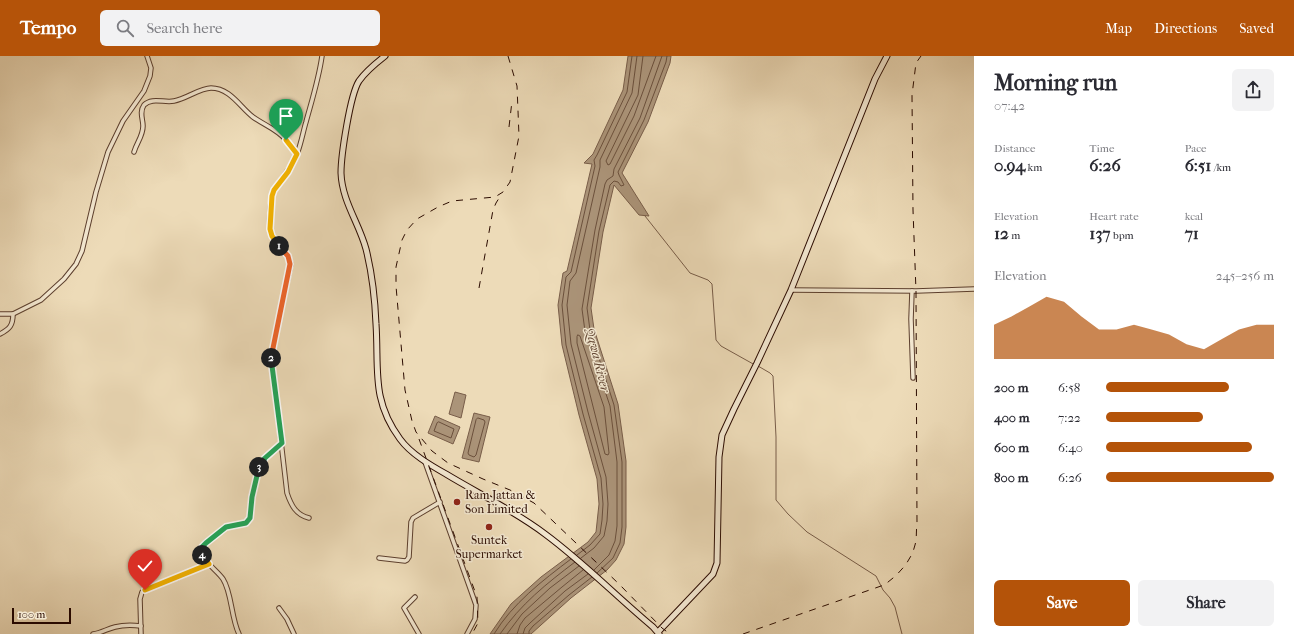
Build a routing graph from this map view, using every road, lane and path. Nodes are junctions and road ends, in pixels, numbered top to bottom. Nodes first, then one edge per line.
1 (147, 56) edge
2 (322, 56) edge
3 (385, 56) edge
4 (887, 56) edge
5 (134, 152) dead end
6 (297, 154) junction
7 (974, 289) edge
8 (791, 290) junction
9 (912, 291) junction
10 (0, 314) edge
11 (13, 314) junction
12 (0, 334) edge
13 (913, 378) dead end
14 (282, 443) junction
15 (424, 461) junction
16 (440, 502) junction
17 (309, 518) dead end
18 (379, 558) dead end
19 (209, 564) junction
20 (415, 597) dead end
21 (279, 608) dead end
22 (141, 626) junction
23 (659, 633) edge
24 (93, 634) edge
25 (141, 634) edge
26 (239, 634) edge
27 (294, 634) edge
28 (419, 634) edge
29 (467, 634) edge

1 - 11 street
2 - 6 street
3 - 15 main road
4 - 8 main road
5 - 6 street
6 - 14 street
7 - 9 street
8 - 9 street
8 - 23 main road
9 - 13 street
10 - 11 street
11 - 12 street
14 - 17 street
14 - 19 street
15 - 16 street
15 - 23 main road
16 - 18 street
16 - 29 street
19 - 22 street
19 - 26 street
20 - 28 street
21 - 27 street
22 - 24 street
22 - 25 street

